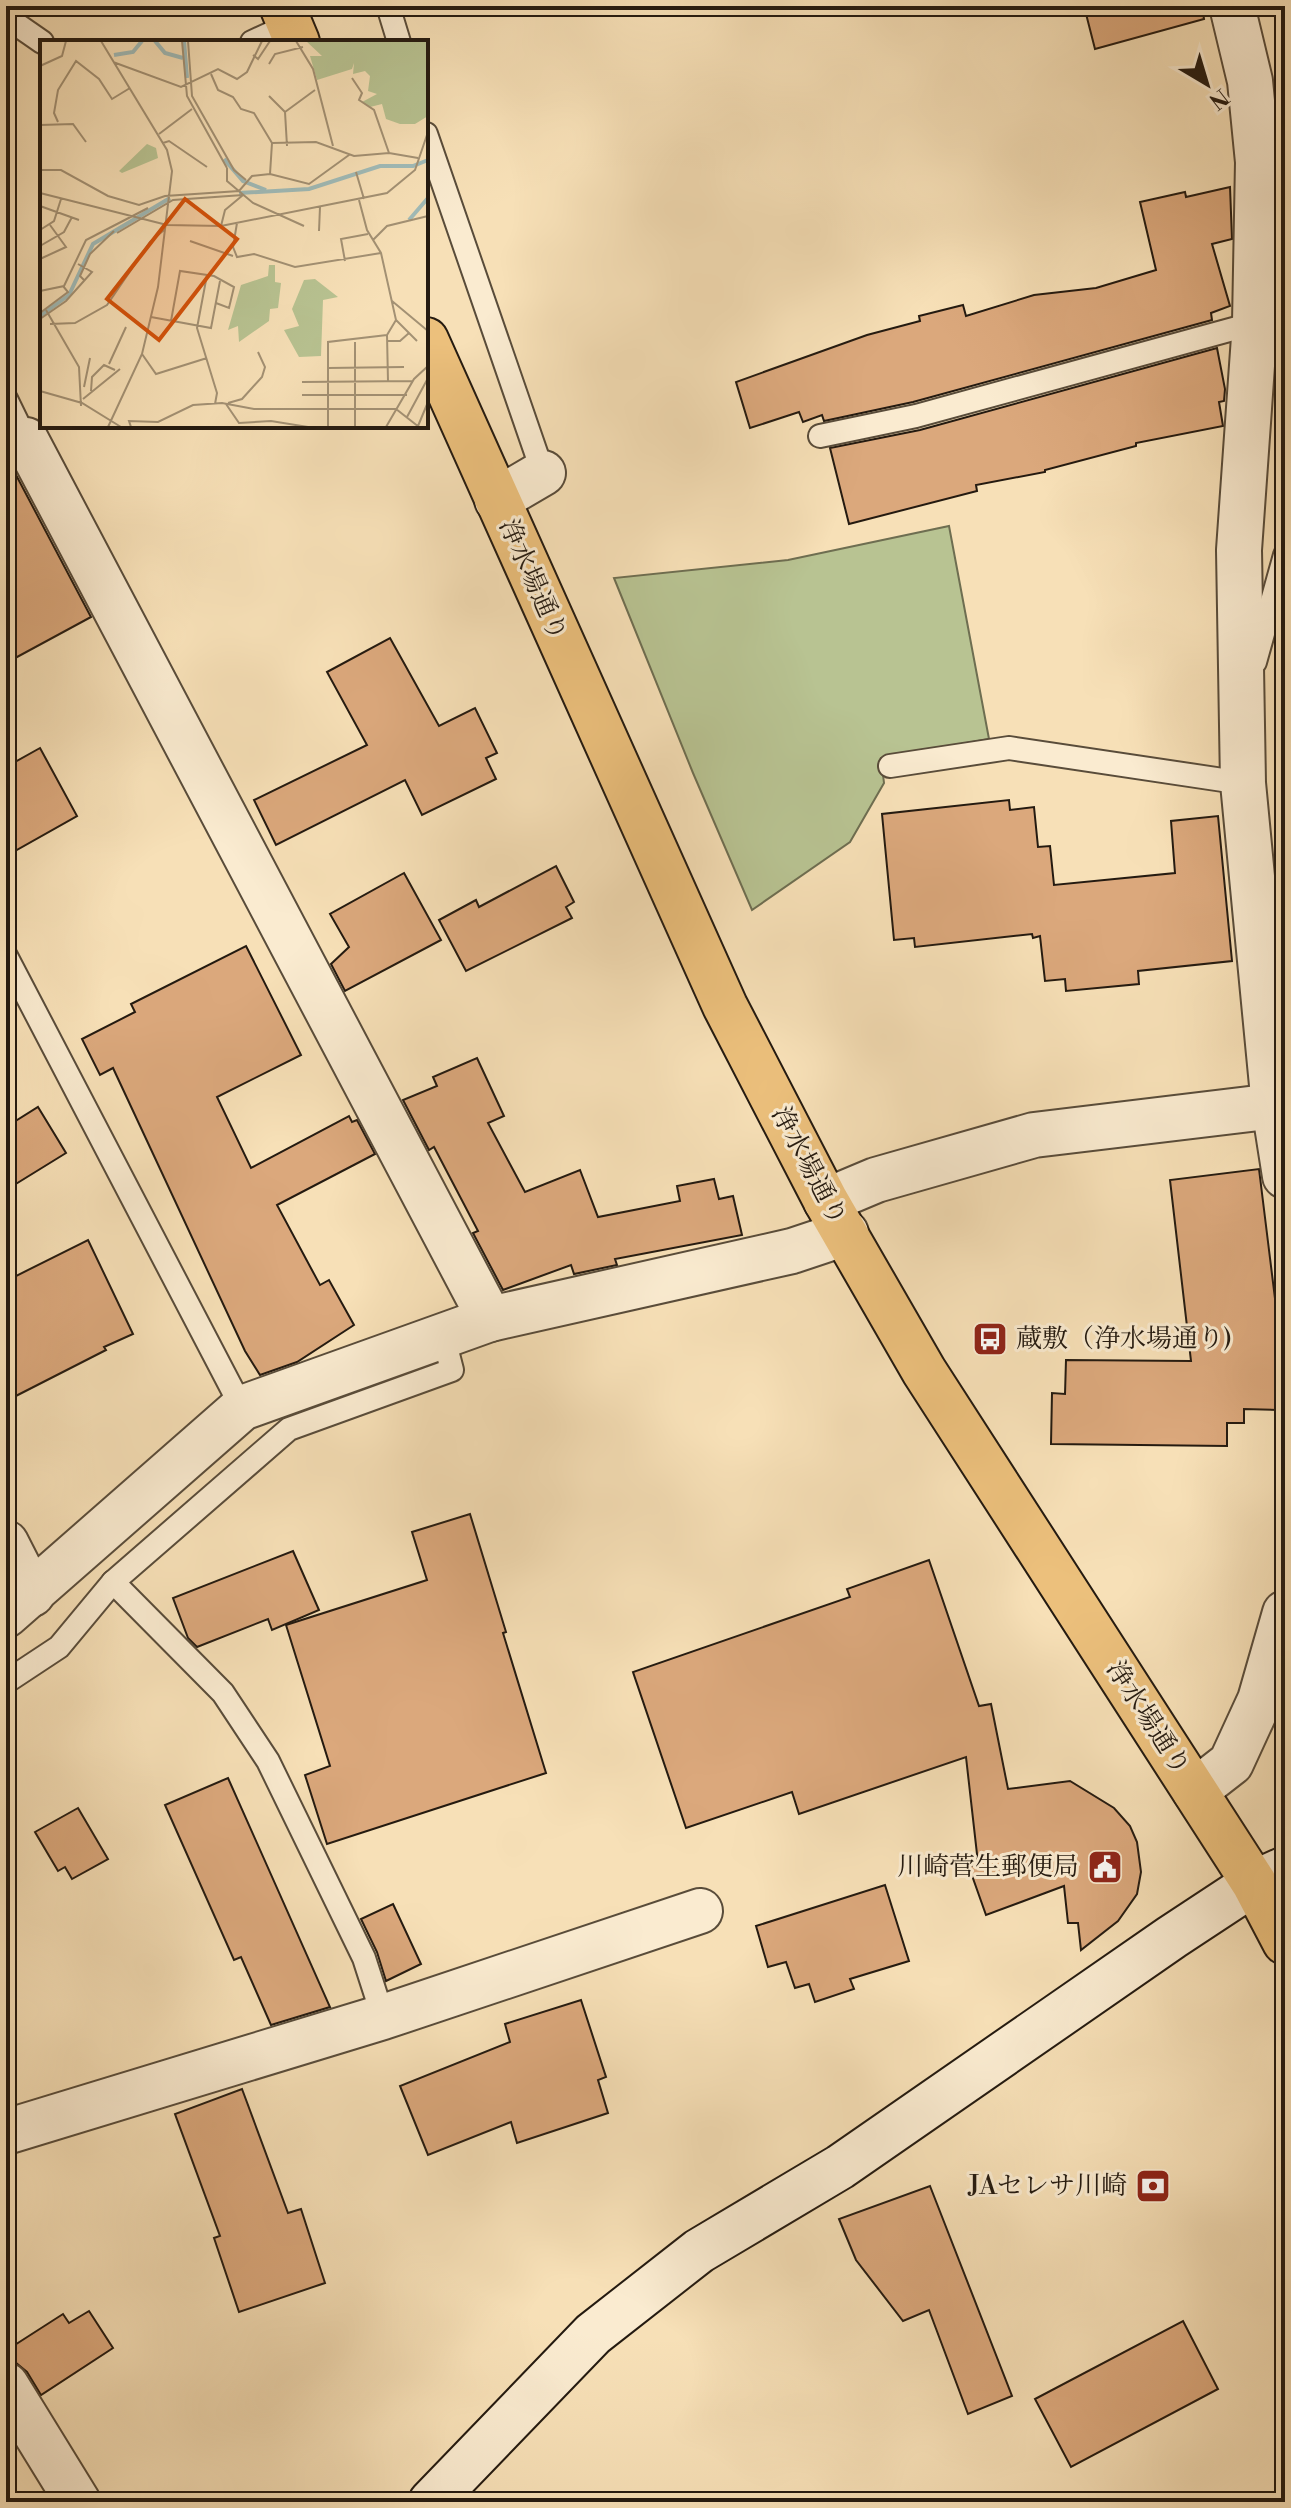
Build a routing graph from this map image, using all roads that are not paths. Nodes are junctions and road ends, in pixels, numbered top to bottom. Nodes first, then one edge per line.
1 (388, 6) edge
2 (1232, 6) edge
3 (6, 17) edge
4 (398, 40) edge
5 (40, 41) edge
6 (428, 140) edge
7 (1255, 323) junction
8 (428, 345) edge
9 (6, 399) edge
10 (820, 436) dead end
11 (28, 439) edge
12 (543, 473) joint
13 (497, 500) junction
14 (1285, 555) edge
15 (1241, 697) junction
16 (890, 766) dead end
17 (1243, 783) junction
18 (6, 956) edge
19 (1278, 1057) edge
20 (1274, 1106) junction
21 (1285, 1176) edge
22 (836, 1217) junction
23 (490, 1319) junction
24 (443, 1335) junction
25 (242, 1408) junction
26 (6, 1543) edge
27 (113, 1582) junction
28 (19, 1604) edge
29 (1285, 1613) edge
30 (6, 1682) edge
31 (1195, 1791) junction
32 (1270, 1876) edge
33 (700, 1911) dead end
34 (1285, 1942) edge
35 (383, 2017) junction
36 (6, 2132) edge
37 (6, 2385) edge
38 (78, 2502) edge
39 (431, 2502) edge

1 - 4 lane
2 - 7 street
3 - 5 lane
6 - 12 lane
7 - 10 lane
7 - 15 street
8 - 13 main road, 浄水場通り
9 - 11 lane
11 - 23 street
12 - 13 street
13 - 22 main road, 浄水場通り
14 - 15 lane
15 - 17 street
16 - 17 lane
17 - 19 street
18 - 25 lane
19 - 20 street
20 - 21 street
20 - 22 street
22 - 23 street
22 - 31 main road, 浄水場通り
23 - 24 street
24 - 25 street
24 - 27 lane
25 - 28 street
26 - 28 street
27 - 30 lane
27 - 35 lane
29 - 31 street
31 - 32 main road, 浄水場通り
32 - 34 main road, 浄水場通り
32 - 39 street
33 - 35 street
35 - 36 street
37 - 38 street

